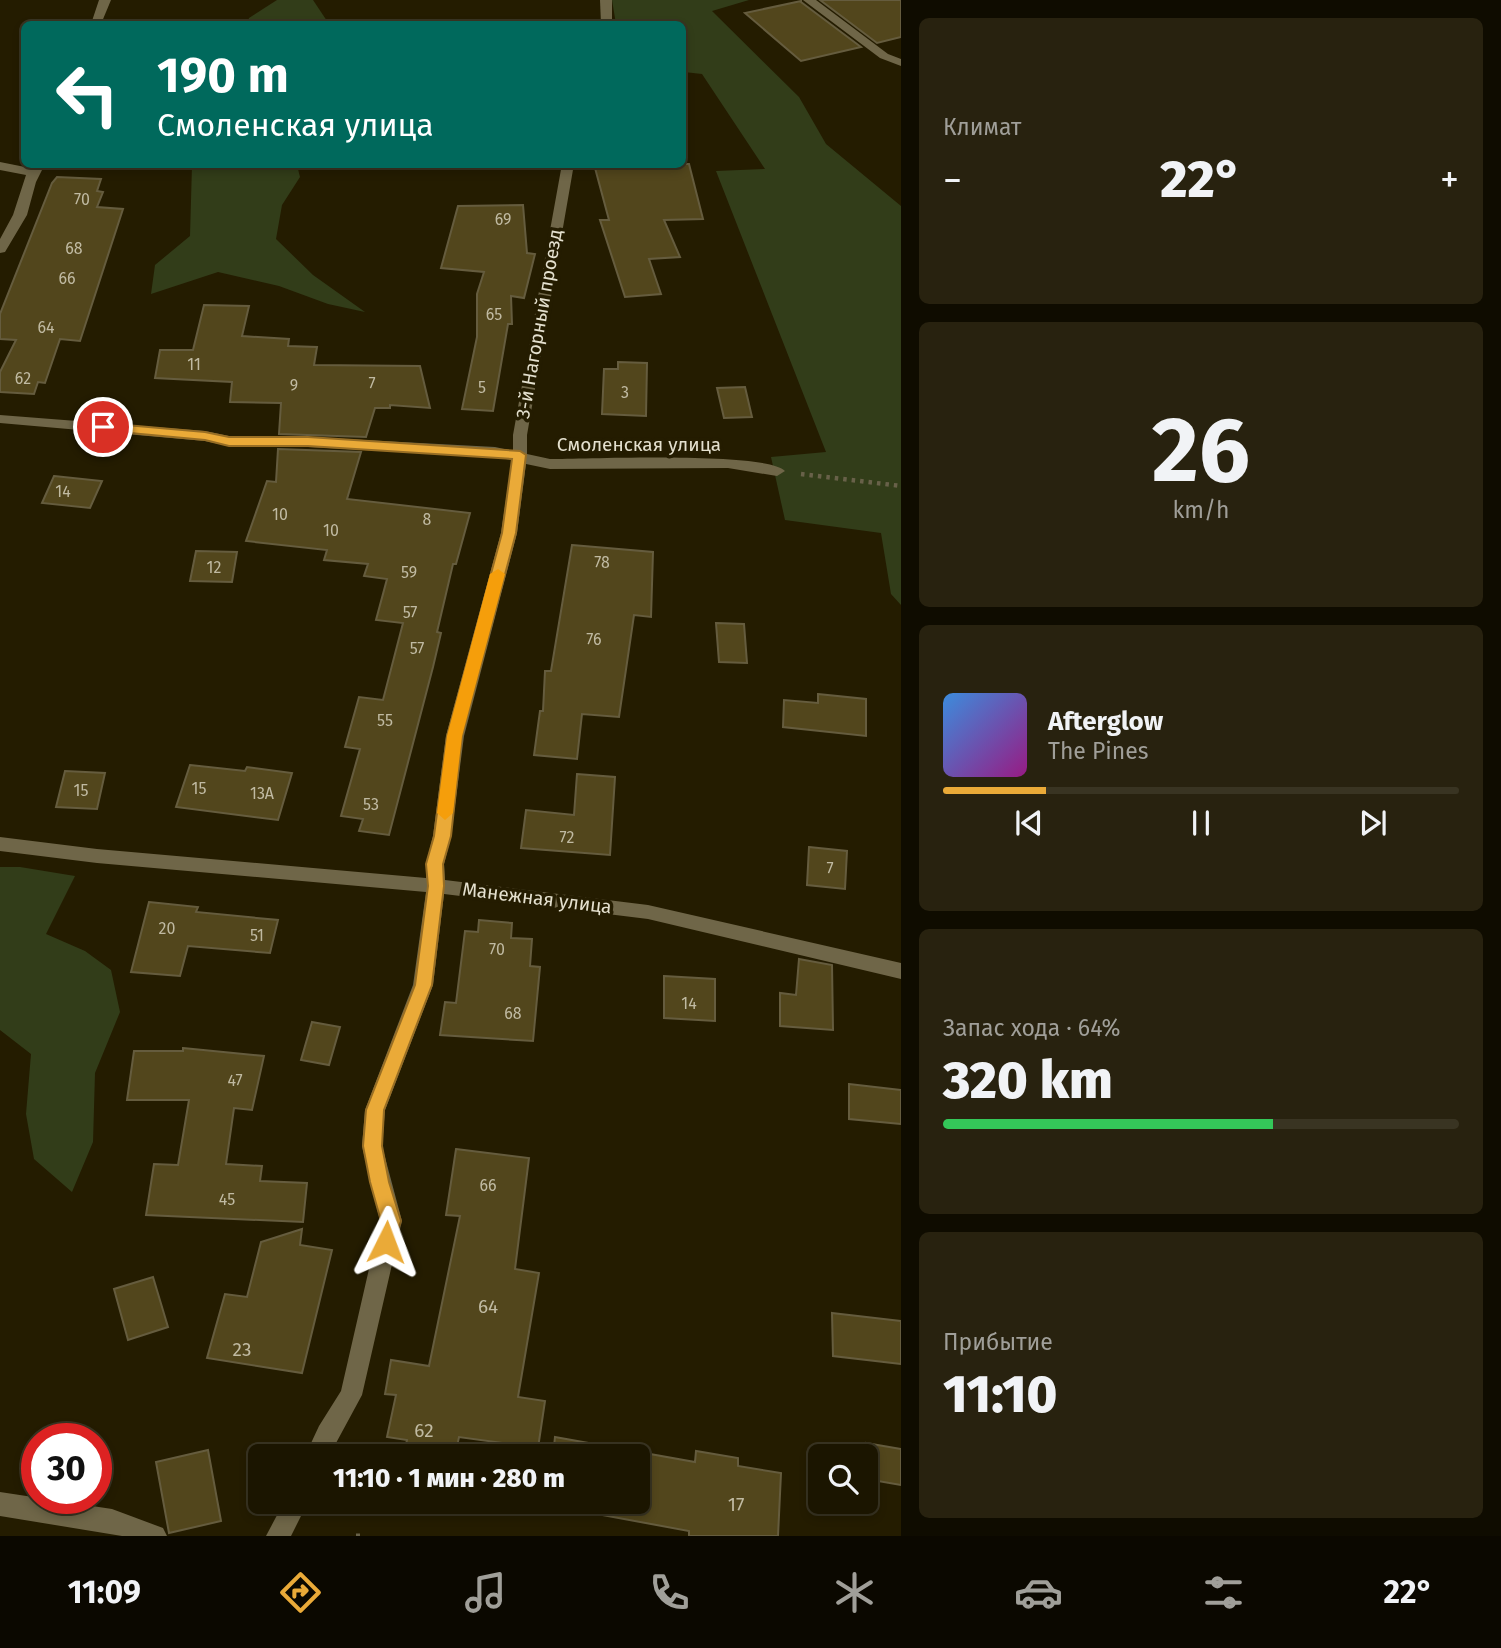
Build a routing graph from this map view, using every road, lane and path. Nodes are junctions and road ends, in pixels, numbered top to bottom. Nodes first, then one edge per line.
1 (105, 0) edge
2 (606, 0) edge
3 (809, 0) edge
4 (97, 21) edge
5 (607, 21) edge
6 (901, 63) edge
7 (0, 166) edge
8 (21, 167) edge
9 (36, 168) edge
10 (568, 168) edge
11 (0, 249) edge
12 (0, 419) edge
13 (520, 455) junction
14 (777, 471) joint
15 (901, 486) edge
16 (0, 844) edge
17 (436, 886) junction
18 (901, 971) edge
19 (322, 1444) edge
20 (0, 1504) edge
21 (290, 1514) edge
22 (155, 1536) edge
23 (278, 1536) edge

1 - 4 street
2 - 5 street
3 - 6 street
7 - 8 street
9 - 11 street
10 - 13 street, 3-й Нагорный проезд
12 - 13 street, Смоленская улица
13 - 14 street, Смоленская улица
13 - 17 street, 3-й Нагорный проезд
14 - 15 path
16 - 17 street, Манежная улица
17 - 18 street, Манежная улица
17 - 19 street, 3-й Нагорный проезд
20 - 22 street
21 - 23 street

